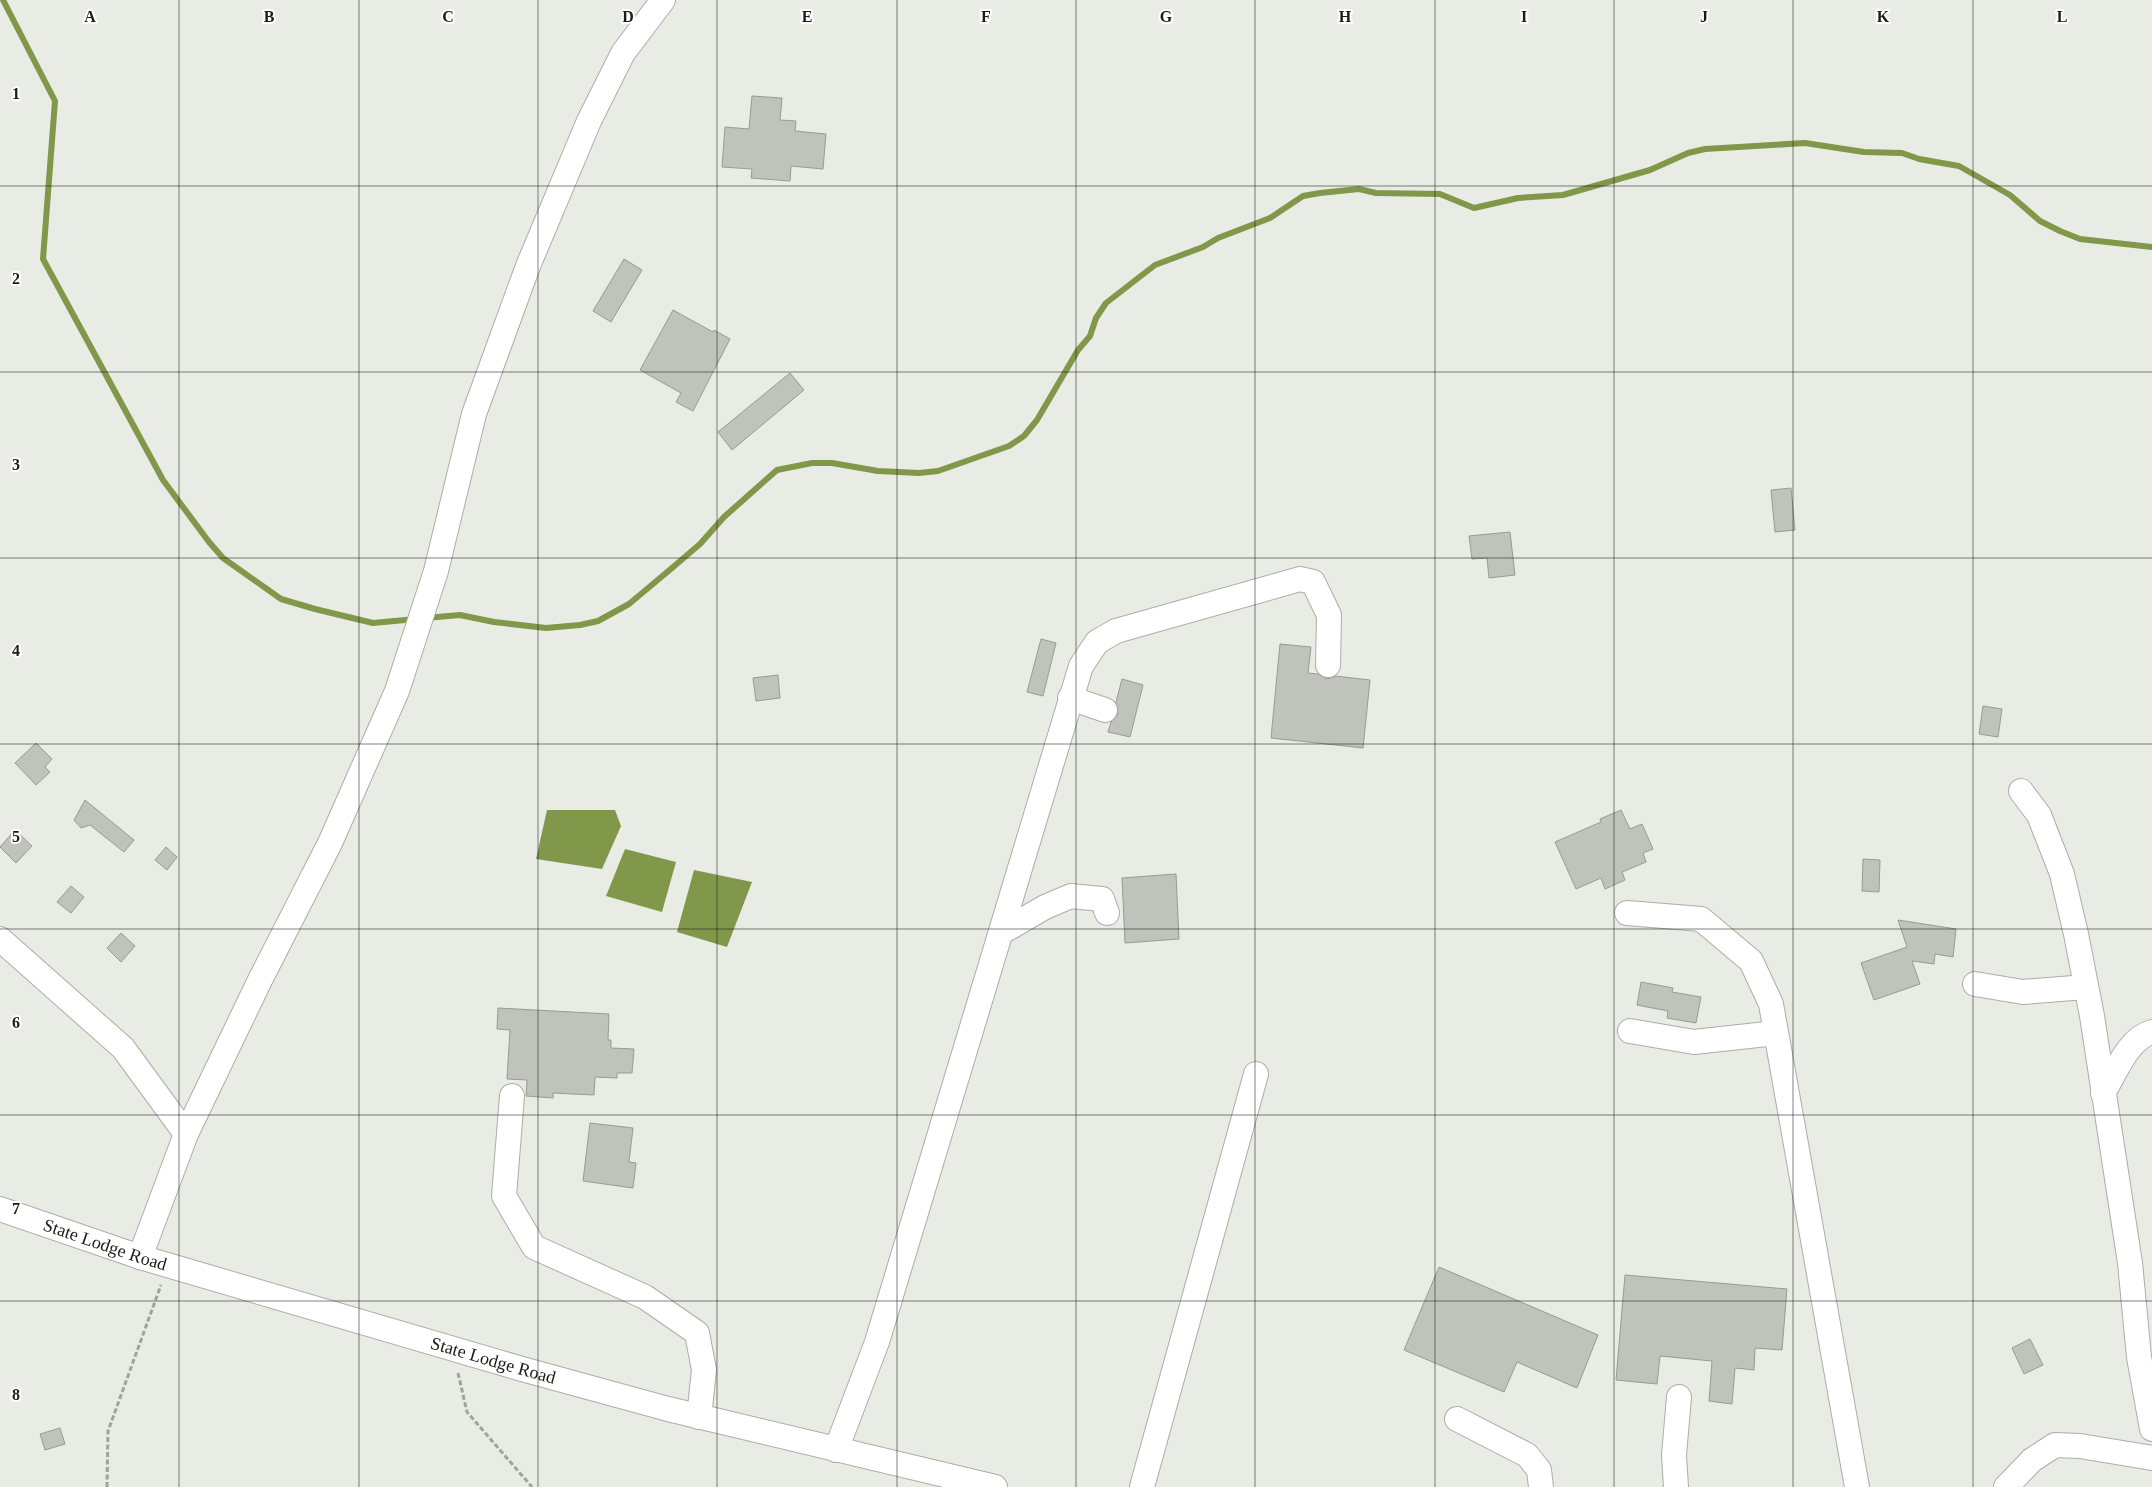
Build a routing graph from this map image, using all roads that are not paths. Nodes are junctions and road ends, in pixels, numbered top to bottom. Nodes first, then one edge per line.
1 (663, 0) edge
2 (1328, 665) dead end
3 (1070, 698) junction
4 (1105, 710) dead end
5 (2021, 791) dead end
6 (1107, 913) dead end
7 (1627, 913) dead end
8 (1002, 932) junction
9 (0, 939) edge
10 (1975, 984) dead end
11 (2086, 987) junction
12 (1630, 1031) dead end
13 (2152, 1032) edge
14 (1776, 1033) junction
15 (1256, 1074) dead end
16 (2103, 1094) junction
17 (512, 1096) dead end
18 (186, 1134) junction
19 (0, 1208) edge
20 (140, 1256) junction
21 (1679, 1397) dead end
22 (699, 1417) junction
23 (1457, 1419) dead end
24 (2152, 1428) edge
25 (836, 1450) junction
26 (2152, 1458) edge
27 (995, 1487) edge
28 (1142, 1487) edge
29 (1541, 1487) edge
30 (1676, 1487) edge
31 (1856, 1487) edge
32 (2006, 1487) edge

1 - 18 street
2 - 3 street
3 - 4 street
3 - 8 street
5 - 11 street
6 - 8 street
7 - 14 street
8 - 25 street
9 - 18 street
10 - 11 street
11 - 16 street
12 - 14 street
13 - 16 street
14 - 31 street
15 - 28 street
16 - 24 street
17 - 22 street
18 - 20 street
19 - 20 street, State Lodge Road
20 - 22 street, State Lodge Road
21 - 30 street
22 - 25 street, State Lodge Road
23 - 29 street
25 - 27 street, State Lodge Road
26 - 32 street

